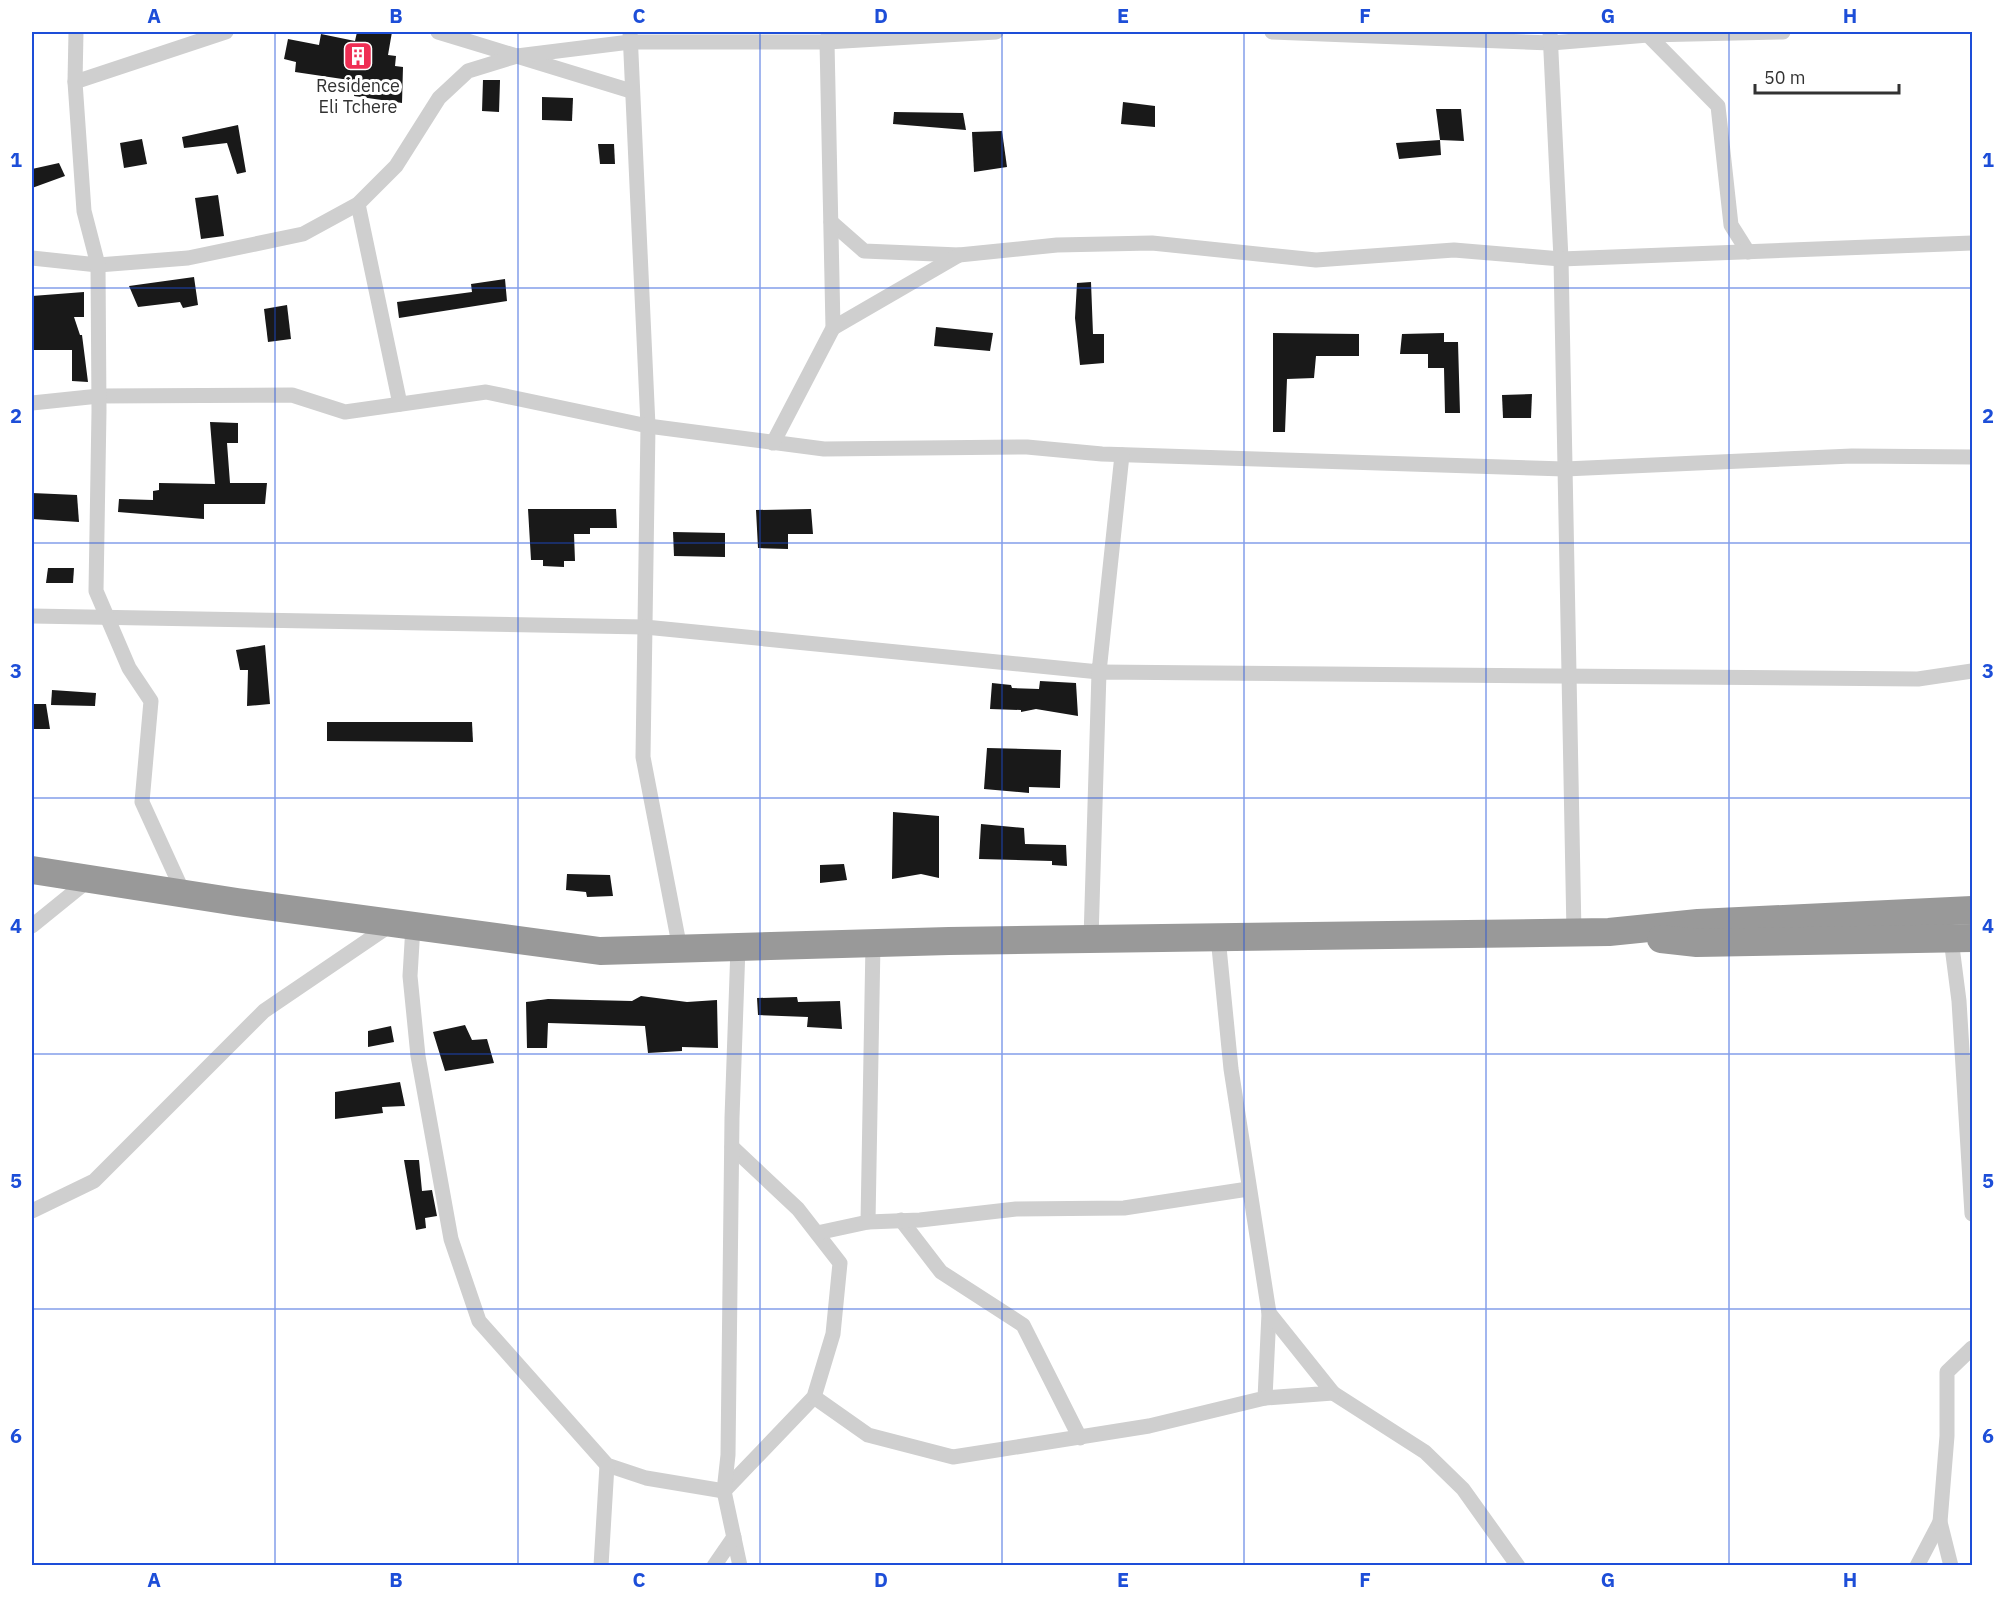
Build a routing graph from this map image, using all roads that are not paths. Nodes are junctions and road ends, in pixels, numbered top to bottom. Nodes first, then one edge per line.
1 (76, 32) edge
2 (226, 32) edge
3 (438, 32) edge
4 (996, 32) edge
5 (1272, 32) edge
6 (1783, 32) edge
7 (1646, 33) edge
8 (826, 35) edge
9 (630, 37) edge
10 (1551, 37) edge
11 (517, 56) junction
12 (75, 82) junction
13 (631, 91) junction
14 (358, 204) junction
15 (831, 222) junction
16 (1972, 243) edge
17 (1748, 252) junction
18 (959, 255) junction
19 (32, 258) edge
20 (1562, 259) junction
21 (98, 265) junction
22 (833, 328) junction
23 (99, 396) junction
24 (32, 403) edge
25 (400, 404) junction
26 (648, 426) junction
27 (772, 442) junction
28 (1122, 455) junction
29 (1972, 457) edge
30 (1565, 469) junction
31 (32, 616) edge
32 (108, 618) junction
33 (645, 627) junction
34 (1972, 671) edge
35 (1099, 672) junction
36 (1569, 676) junction
37 (32, 870) edge
38 (90, 879) junction
39 (184, 894) junction
40 (1972, 910) edge
41 (403, 925) junction
42 (32, 926) edge
43 (1609, 932) junction
44 (1574, 933) junction
45 (1218, 937) junction
46 (1961, 938) edge
47 (1091, 939) junction
48 (873, 943) junction
49 (738, 947) junction
50 (680, 949) junction
51 (732, 1147) junction
52 (1248, 1189) junction
53 (32, 1211) edge
54 (1972, 1214) edge
55 (901, 1220) junction
56 (868, 1222) junction
57 (817, 1233) junction
58 (1269, 1313) junction
59 (1972, 1348) edge
60 (1333, 1393) junction
61 (814, 1396) junction
62 (1265, 1398) junction
63 (1080, 1438) junction
64 (607, 1465) junction
65 (724, 1491) junction
66 (1940, 1522) junction
67 (734, 1537) junction
68 (601, 1566) edge
69 (714, 1566) edge
70 (740, 1566) edge
71 (1518, 1566) edge
72 (1917, 1566) edge
73 (1951, 1566) edge

1 - 12 street
2 - 12 street
3 - 11 street
4 - 8 street
5 - 10 street
6 - 7 street
7 - 10 street
7 - 17 street
8 - 9 street
8 - 15 street
9 - 11 street
9 - 13 street
10 - 20 street
11 - 13 street
11 - 14 street
12 - 21 street
13 - 26 street
14 - 21 street
14 - 25 street
15 - 18 street
15 - 22 street
16 - 17 street
17 - 20 street
18 - 20 street
18 - 22 street
19 - 21 street
20 - 30 street
21 - 23 street
22 - 27 street
23 - 24 street
23 - 25 street
23 - 32 street
25 - 26 street
26 - 27 street
26 - 33 street
27 - 28 street
28 - 30 street
28 - 35 street
29 - 30 street
30 - 36 street
31 - 32 street
32 - 33 street
32 - 39 street
33 - 35 street
33 - 50 street
34 - 36 street
35 - 36 street
35 - 47 street
36 - 44 street
37 - 38 highway
38 - 39 highway
38 - 42 street
39 - 41 highway
40 - 43 highway
41 - 50 highway
41 - 53 street
41 - 64 street
43 - 44 highway
43 - 46 highway
44 - 45 highway
45 - 47 highway
45 - 52 street
46 - 54 street
47 - 48 highway
48 - 49 highway
48 - 56 street
49 - 50 highway
49 - 51 street
51 - 57 street
51 - 65 street
52 - 55 street
52 - 58 street
55 - 56 street
55 - 63 street
56 - 57 street
57 - 61 street
58 - 60 street
58 - 62 street
59 - 66 street
60 - 62 street
60 - 71 street
61 - 63 street
61 - 65 street
62 - 63 street
64 - 65 street
64 - 68 street
65 - 67 street
66 - 72 street
66 - 73 street
67 - 69 street
67 - 70 street

